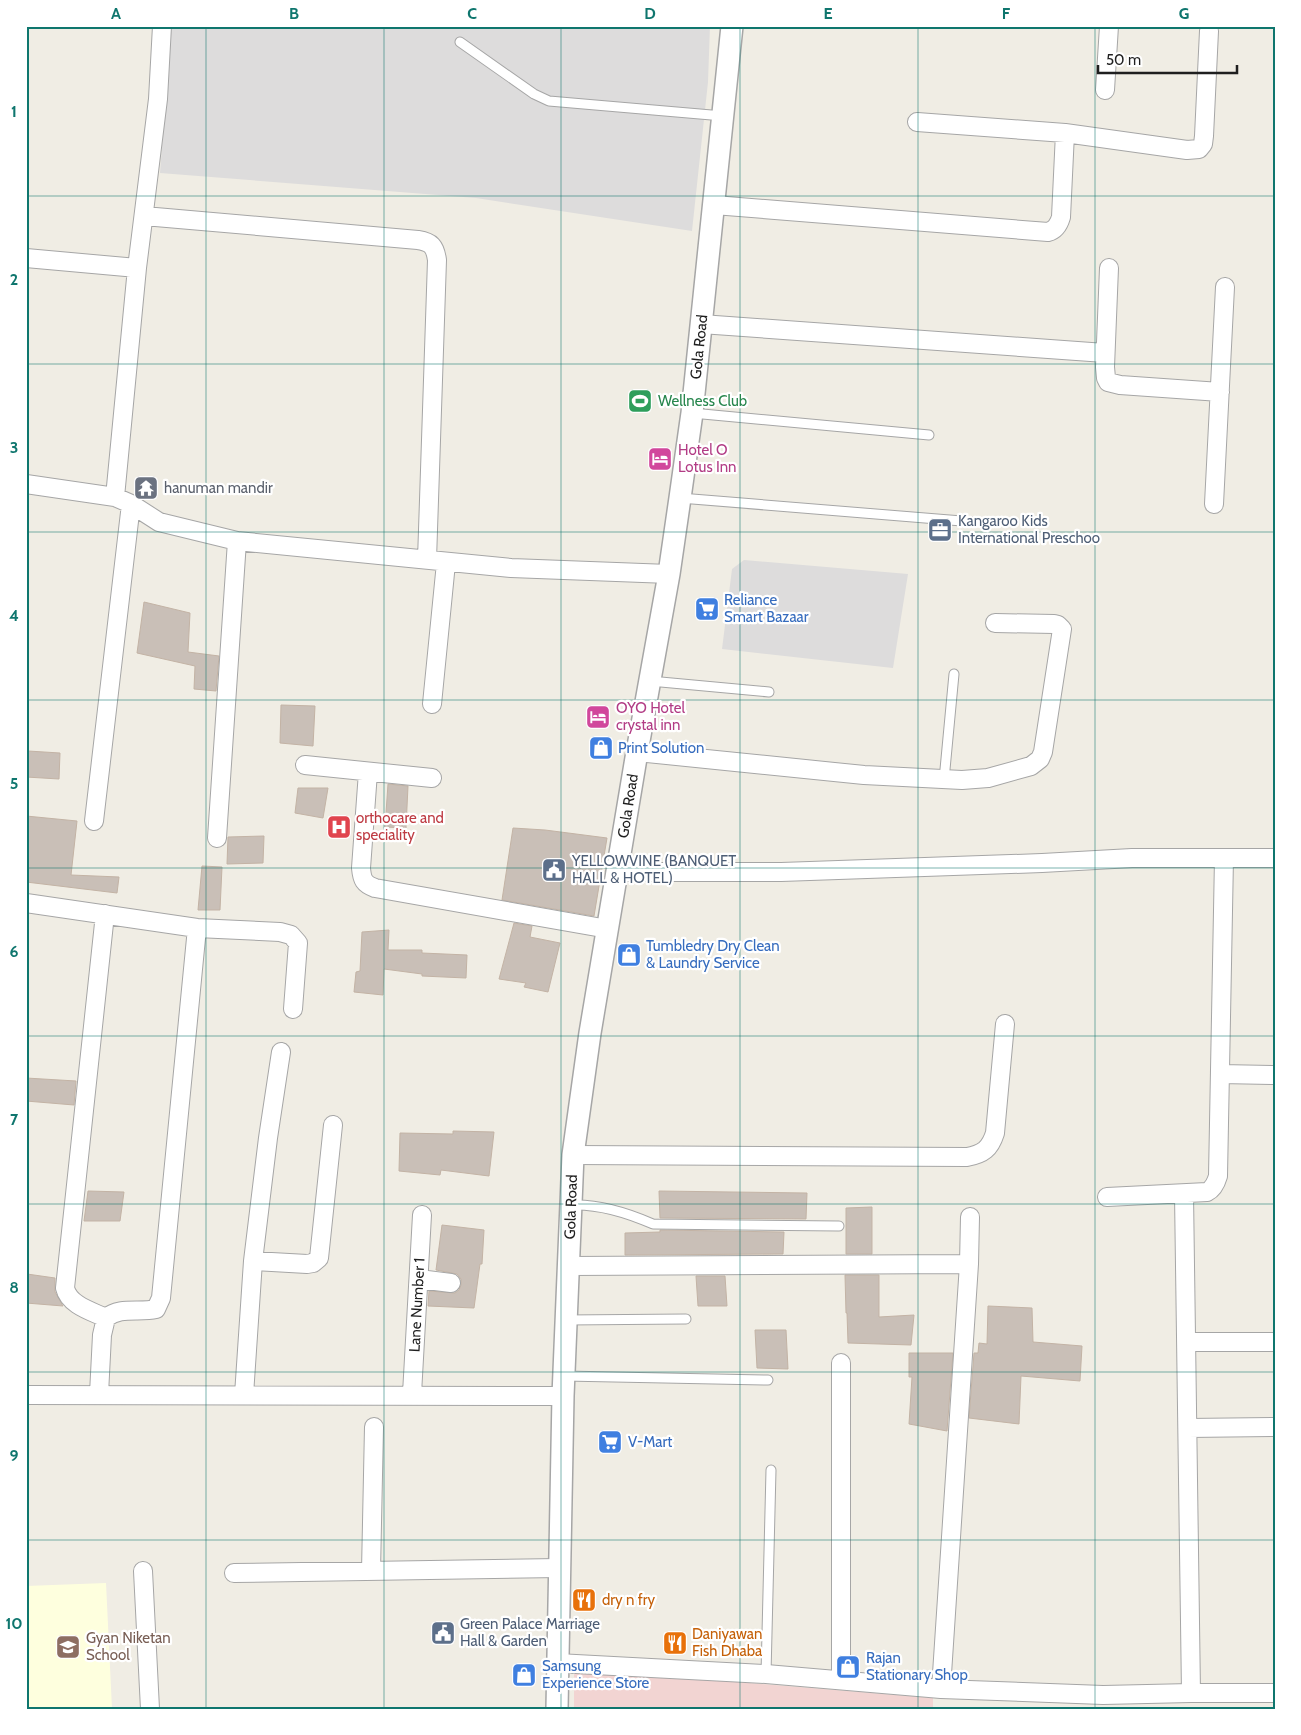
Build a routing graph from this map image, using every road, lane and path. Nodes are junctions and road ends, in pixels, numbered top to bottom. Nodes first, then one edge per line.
1 (162, 26) edge
2 (732, 26) edge
3 (1109, 26) edge
4 (1210, 31) dead end
5 (460, 42) dead end
6 (1105, 90) dead end
7 (723, 116) junction
8 (917, 122) dead end
9 (1065, 133) junction
10 (714, 205) junction
11 (144, 216) junction
12 (26, 258) edge
13 (137, 268) junction
14 (1109, 268) dead end
15 (1225, 287) dead end
16 (701, 324) junction
17 (1105, 353) junction
18 (1220, 392) junction
19 (692, 413) junction
20 (929, 435) dead end
21 (26, 484) edge
22 (680, 498) junction
23 (123, 501) junction
24 (1214, 504) dead end
25 (974, 522) dead end
26 (237, 541) junction
27 (427, 560) junction
28 (446, 563) junction
29 (669, 574) junction
30 (995, 624) dead end
31 (954, 674) dead end
32 (654, 681) junction
33 (769, 692) dead end
34 (432, 704) dead end
35 (636, 752) junction
36 (305, 765) dead end
37 (368, 772) junction
38 (432, 778) dead end
39 (944, 780) junction
40 (94, 821) dead end
41 (216, 838) dead end
42 (1224, 858) junction
43 (1275, 858) edge
44 (617, 872) junction
45 (26, 903) edge
46 (105, 914) junction
47 (197, 928) junction
48 (608, 929) junction
49 (293, 1009) dead end
50 (1006, 1024) dead end
51 (281, 1052) dead end
52 (1220, 1074) junction
53 (1275, 1075) edge
54 (333, 1125) dead end
55 (573, 1155) junction
56 (1184, 1194) junction
57 (1107, 1197) dead end
58 (572, 1205) junction
59 (422, 1215) dead end
60 (970, 1217) dead end
61 (840, 1226) dead end
62 (253, 1261) junction
63 (969, 1264) junction
64 (568, 1266) junction
65 (419, 1279) junction
66 (451, 1283) dead end
67 (106, 1318) junction
68 (686, 1319) dead end
69 (566, 1320) junction
70 (1187, 1342) junction
71 (1275, 1342) edge
72 (841, 1363) dead end
73 (768, 1380) dead end
74 (563, 1386) junction
75 (99, 1394) junction
76 (412, 1394) junction
77 (26, 1395) edge
78 (244, 1395) junction
79 (374, 1427) dead end
80 (1275, 1427) edge
81 (1188, 1428) junction
82 (771, 1470) dead end
83 (559, 1568) junction
84 (371, 1571) junction
85 (143, 1572) dead end
86 (234, 1573) dead end
87 (557, 1663) junction
88 (766, 1674) junction
89 (840, 1680) junction
90 (941, 1689) junction
91 (1191, 1693) junction
92 (1275, 1693) edge
93 (1103, 1702) edge
94 (150, 1709) edge
95 (557, 1709) edge

1 - 11 street
2 - 7 street, Gola Road
3 - 6 street
4 - 9 street
5 - 7 lane
7 - 10 street, Gola Road
8 - 9 street
9 - 10 street
10 - 16 street, Gola Road
11 - 13 street
11 - 27 street
12 - 13 street
13 - 23 street
14 - 17 street
15 - 18 street
16 - 17 street
16 - 19 street, Gola Road
17 - 18 street
18 - 24 street
19 - 20 lane
19 - 22 street, Gola Road
21 - 23 street
22 - 25 lane
22 - 29 street, Gola Road
23 - 26 street
23 - 40 street
26 - 27 street
26 - 41 street
27 - 28 street
28 - 29 street
28 - 34 street
29 - 32 street, Gola Road
30 - 39 street
31 - 39 lane
32 - 33 lane
32 - 35 street, Gola Road
35 - 39 street
35 - 44 street, Gola Road
36 - 37 street
37 - 38 street
37 - 48 street
42 - 43 street
42 - 44 street
42 - 52 street
44 - 48 street, Gola Road
45 - 46 street
46 - 47 street
46 - 67 street
47 - 49 street
47 - 67 street
48 - 55 street, Gola Road
50 - 55 street
51 - 62 street
52 - 53 street
52 - 56 street
54 - 62 street
55 - 58 street, Gola Road
56 - 57 street
56 - 70 street
58 - 61 lane
58 - 64 street, Gola Road
59 - 65 street, Lane Number 1
60 - 63 street
62 - 78 street
63 - 64 street
63 - 90 street
64 - 69 street, Gola Road
65 - 66 street
65 - 76 street, Lane Number 1
67 - 75 street
68 - 69 lane
69 - 74 street, Gola Road
70 - 71 street
70 - 81 street
72 - 89 street
73 - 74 lane
74 - 76 street
74 - 83 street, Gola Road
75 - 77 street
75 - 78 street
76 - 78 street
79 - 84 street
80 - 81 street
81 - 91 street
82 - 88 lane
83 - 84 street
83 - 87 street, Gola Road
84 - 86 street
85 - 94 street
87 - 88 street
87 - 95 street, Gola Road
88 - 89 street
89 - 90 street
90 - 93 street
91 - 92 street
91 - 93 street

